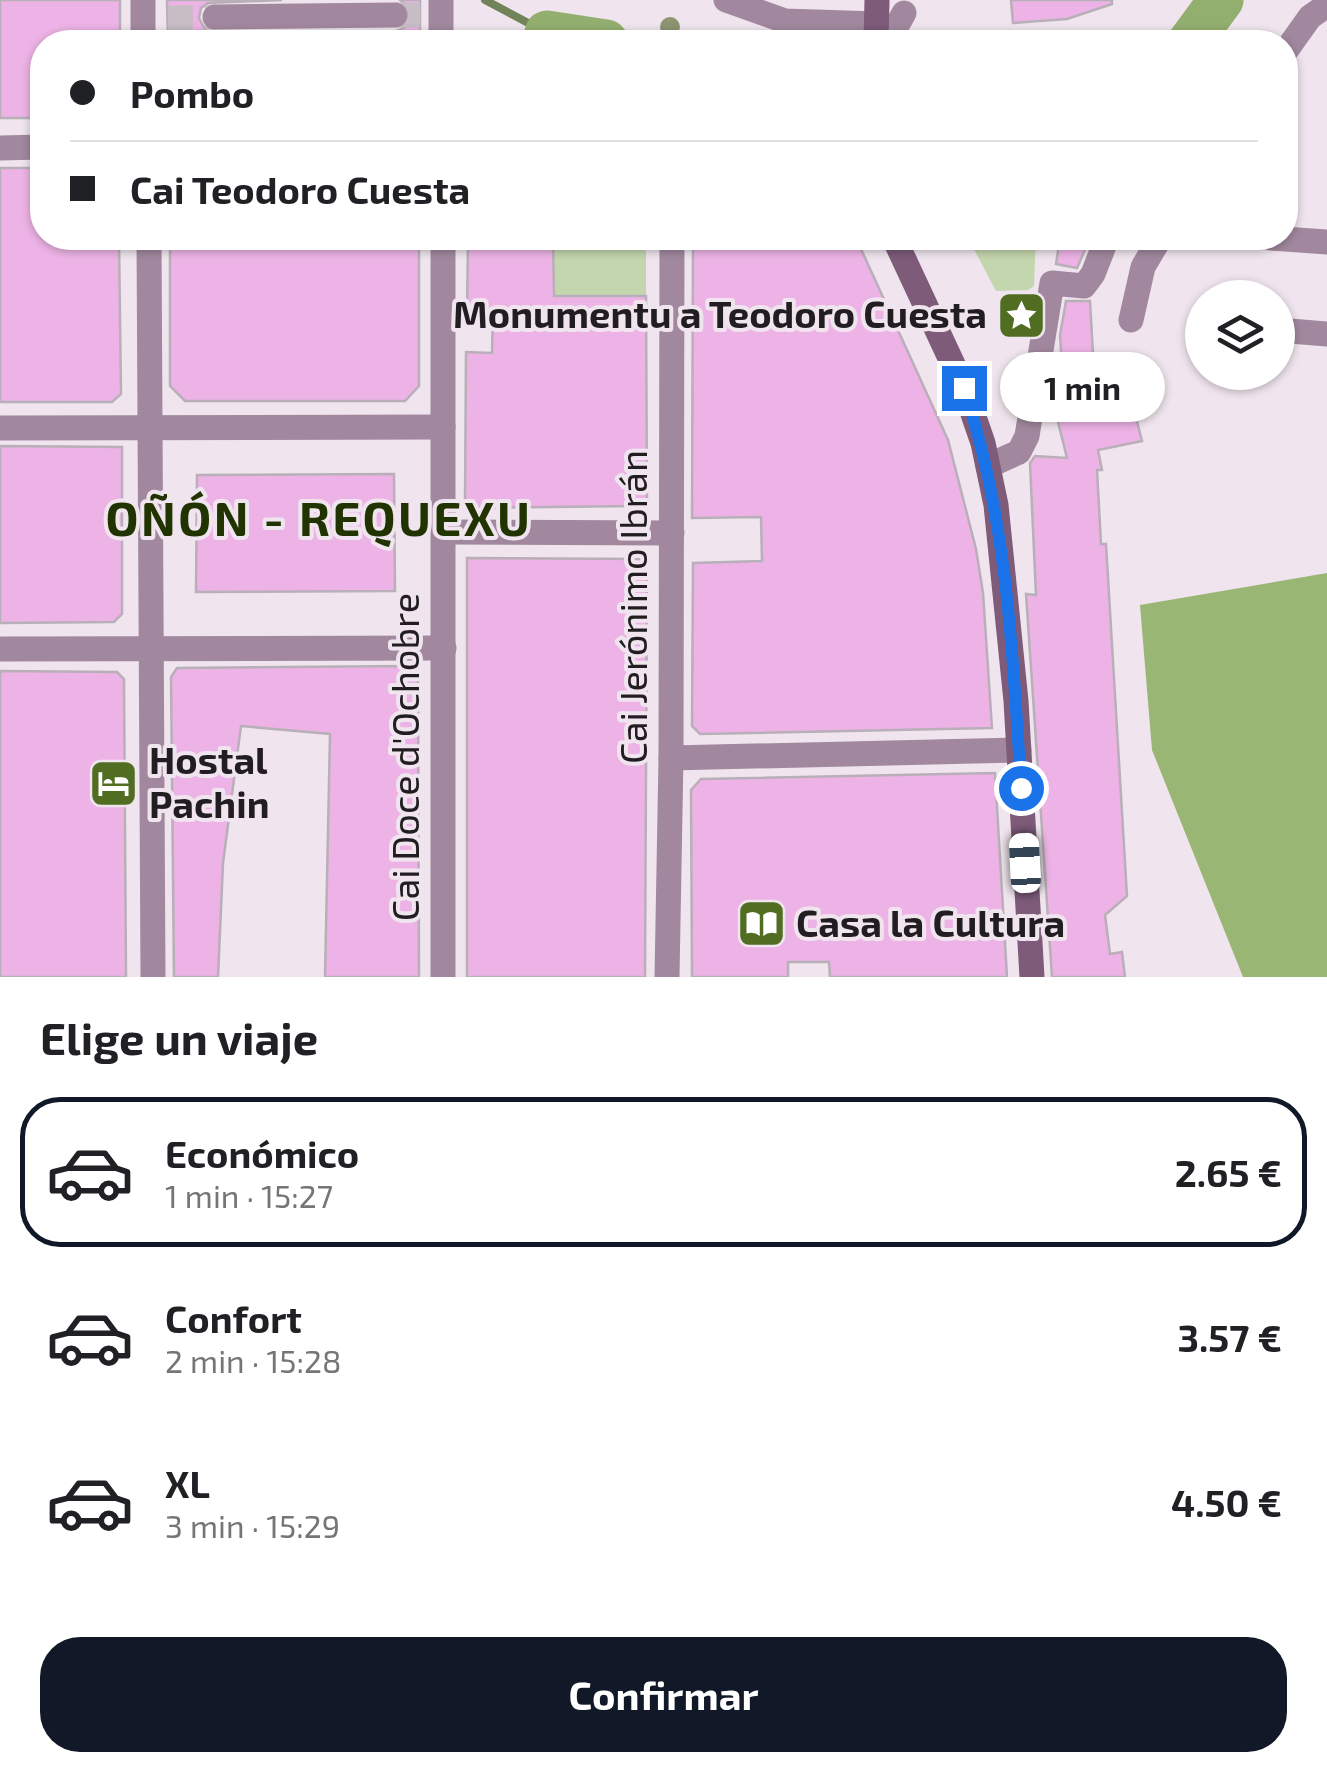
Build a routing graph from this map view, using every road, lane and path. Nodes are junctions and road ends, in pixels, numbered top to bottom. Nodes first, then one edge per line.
1 (726, 0) edge
2 (1327, 5) edge
3 (424, 11) tunnel mouth
4 (214, 18) tunnel mouth
5 (887, 20) edge
6 (1298, 34) edge
7 (0, 148) edge
8 (30, 148) edge
9 (1298, 240) edge
10 (1327, 242) edge
11 (149, 250) edge
12 (443, 250) edge
13 (672, 250) edge
14 (900, 250) edge
15 (1102, 250) edge
16 (1153, 250) edge
17 (1132, 320) dead end
18 (1295, 331) edge
19 (1327, 334) edge
20 (0, 428) edge
21 (148, 428) junction
22 (443, 428) junction
23 (988, 466) junction
24 (444, 532) junction
25 (672, 533) junction
26 (149, 648) junction
27 (444, 648) junction
28 (0, 649) edge
29 (1019, 750) junction
30 (671, 758) junction
31 (152, 977) edge
32 (444, 977) edge
33 (666, 977) edge
34 (1032, 977) edge

1 - 5 street
2 - 6 street
3 - 4 street
7 - 8 street
9 - 10 street
11 - 21 street
12 - 22 street, Cai Doce d'Ochobre
13 - 25 street, Cai Jerónimo Ibrán
14 - 23 street
15 - 23 street
16 - 17 street
18 - 19 street
20 - 21 street
21 - 22 street
21 - 26 street
22 - 24 street, Cai Doce d'Ochobre
23 - 29 street
24 - 25 street
24 - 27 street, Cai Doce d'Ochobre
25 - 30 street, Cai Jerónimo Ibrán
26 - 27 street
26 - 28 street
26 - 31 street
27 - 32 street, Cai Doce d'Ochobre
29 - 30 street
29 - 34 street
30 - 33 street, Cai Jerónimo Ibrán

